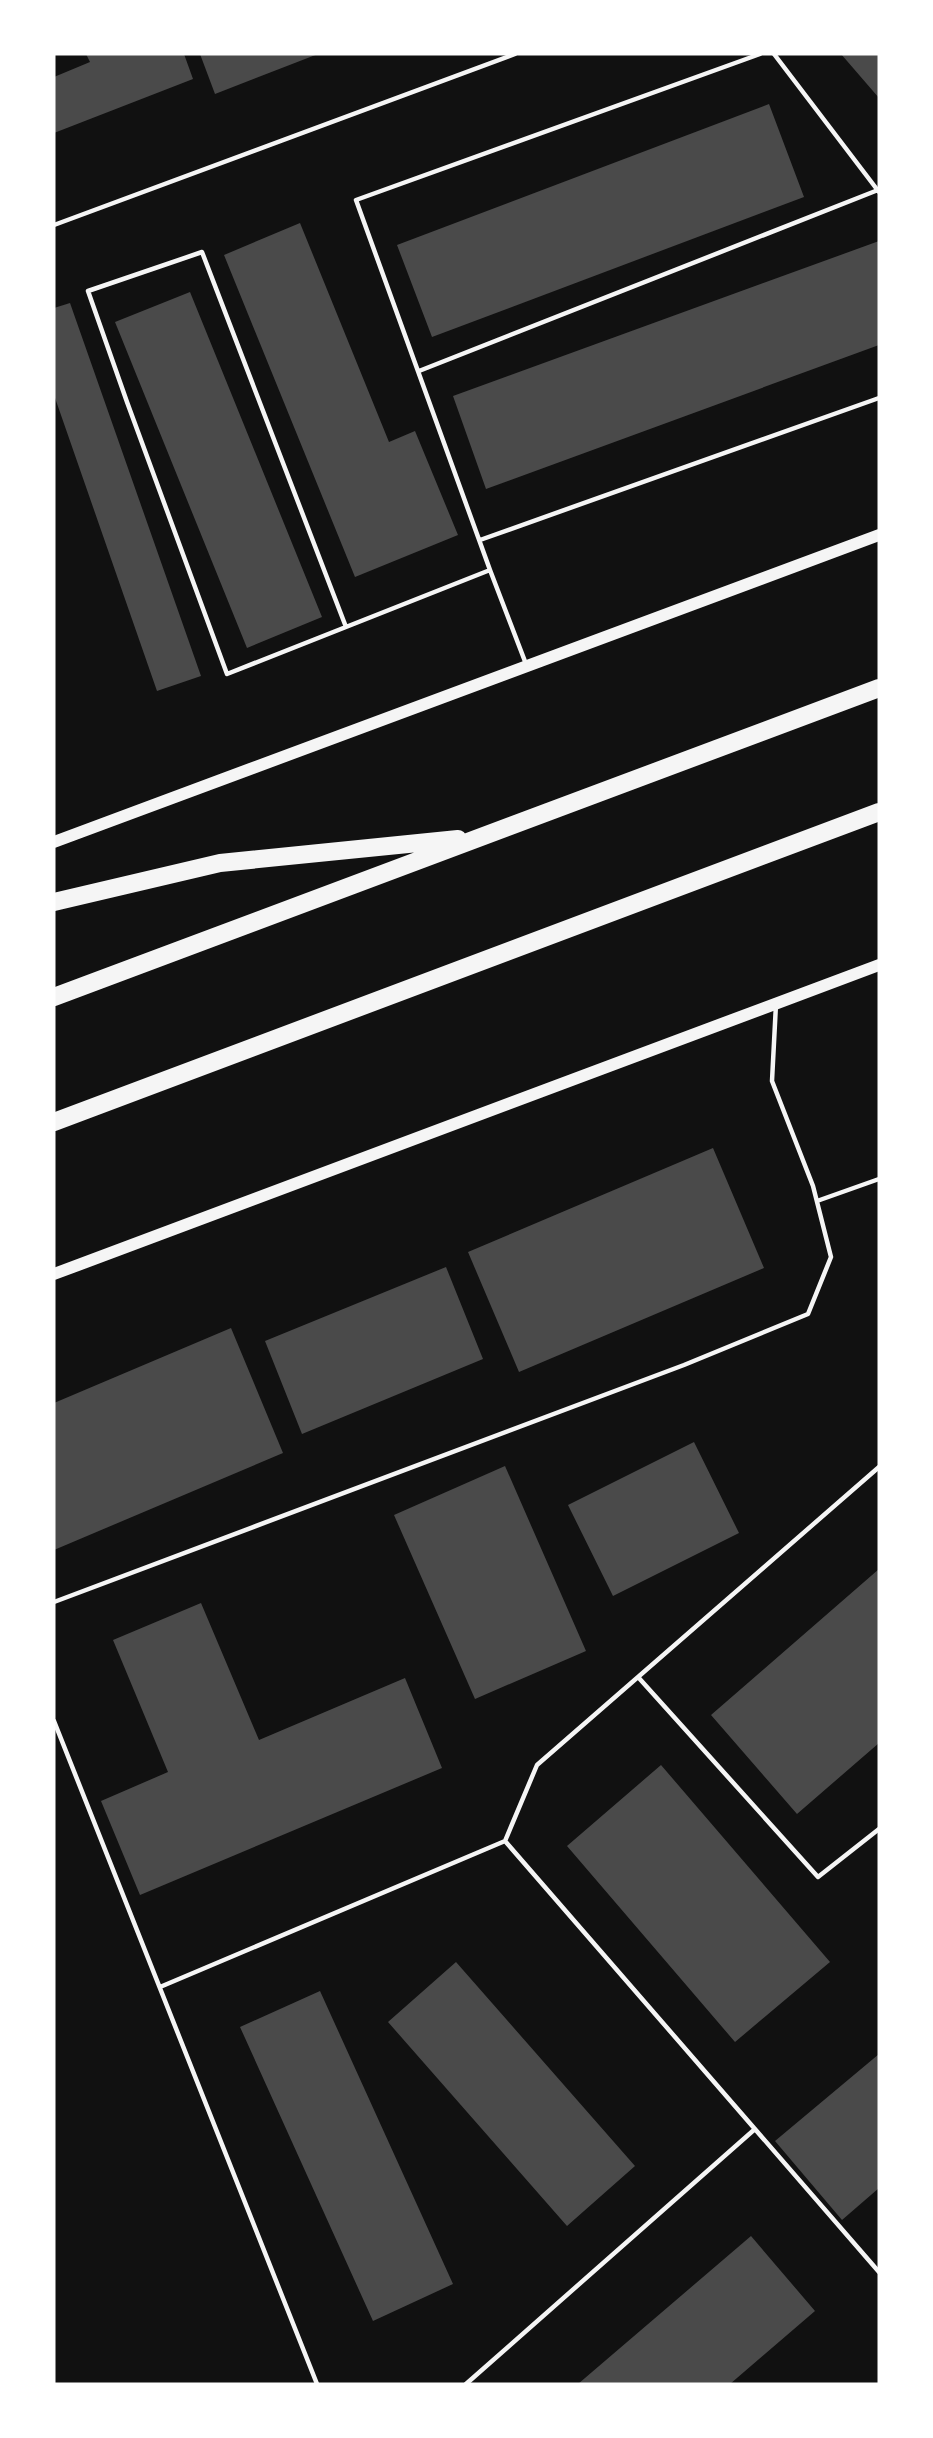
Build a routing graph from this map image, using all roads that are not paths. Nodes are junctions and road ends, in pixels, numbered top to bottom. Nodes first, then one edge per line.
1 (515, 54) edge
2 (760, 54) edge
3 (774, 54) edge
4 (878, 191) edge
5 (54, 225) edge
6 (418, 371) junction
7 (879, 398) edge
8 (879, 535) edge
9 (480, 540) junction
10 (490, 570) junction
11 (346, 627) junction
12 (527, 666) junction
13 (879, 688) edge
14 (879, 812) edge
15 (483, 836) junction
16 (54, 842) edge
17 (54, 902) edge
18 (879, 965) edge
19 (54, 997) edge
20 (776, 1004) junction
21 (54, 1122) edge
22 (879, 1179) edge
23 (817, 1201) junction
24 (54, 1274) edge
25 (879, 1467) edge
26 (54, 1602) edge
27 (638, 1677) junction
28 (54, 1721) edge
29 (879, 1829) edge
30 (505, 1841) junction
31 (159, 1987) junction
32 (755, 2129) junction
33 (879, 2272) edge
34 (317, 2384) edge
35 (466, 2384) edge

1 - 5 lane
2 - 6 lane
3 - 4 lane
4 - 6 lane
6 - 9 lane
7 - 9 lane
8 - 12 main road
9 - 10 lane
10 - 11 lane
10 - 12 lane
11 - 11 lane
12 - 16 main road
13 - 15 highway
14 - 21 highway
15 - 17 highway
15 - 19 highway
18 - 20 main road
20 - 23 lane
20 - 24 main road
22 - 23 lane
23 - 26 lane
25 - 27 lane
27 - 29 lane
27 - 30 lane
28 - 31 lane
30 - 31 lane
30 - 32 lane
31 - 34 lane
32 - 33 lane
32 - 35 lane

